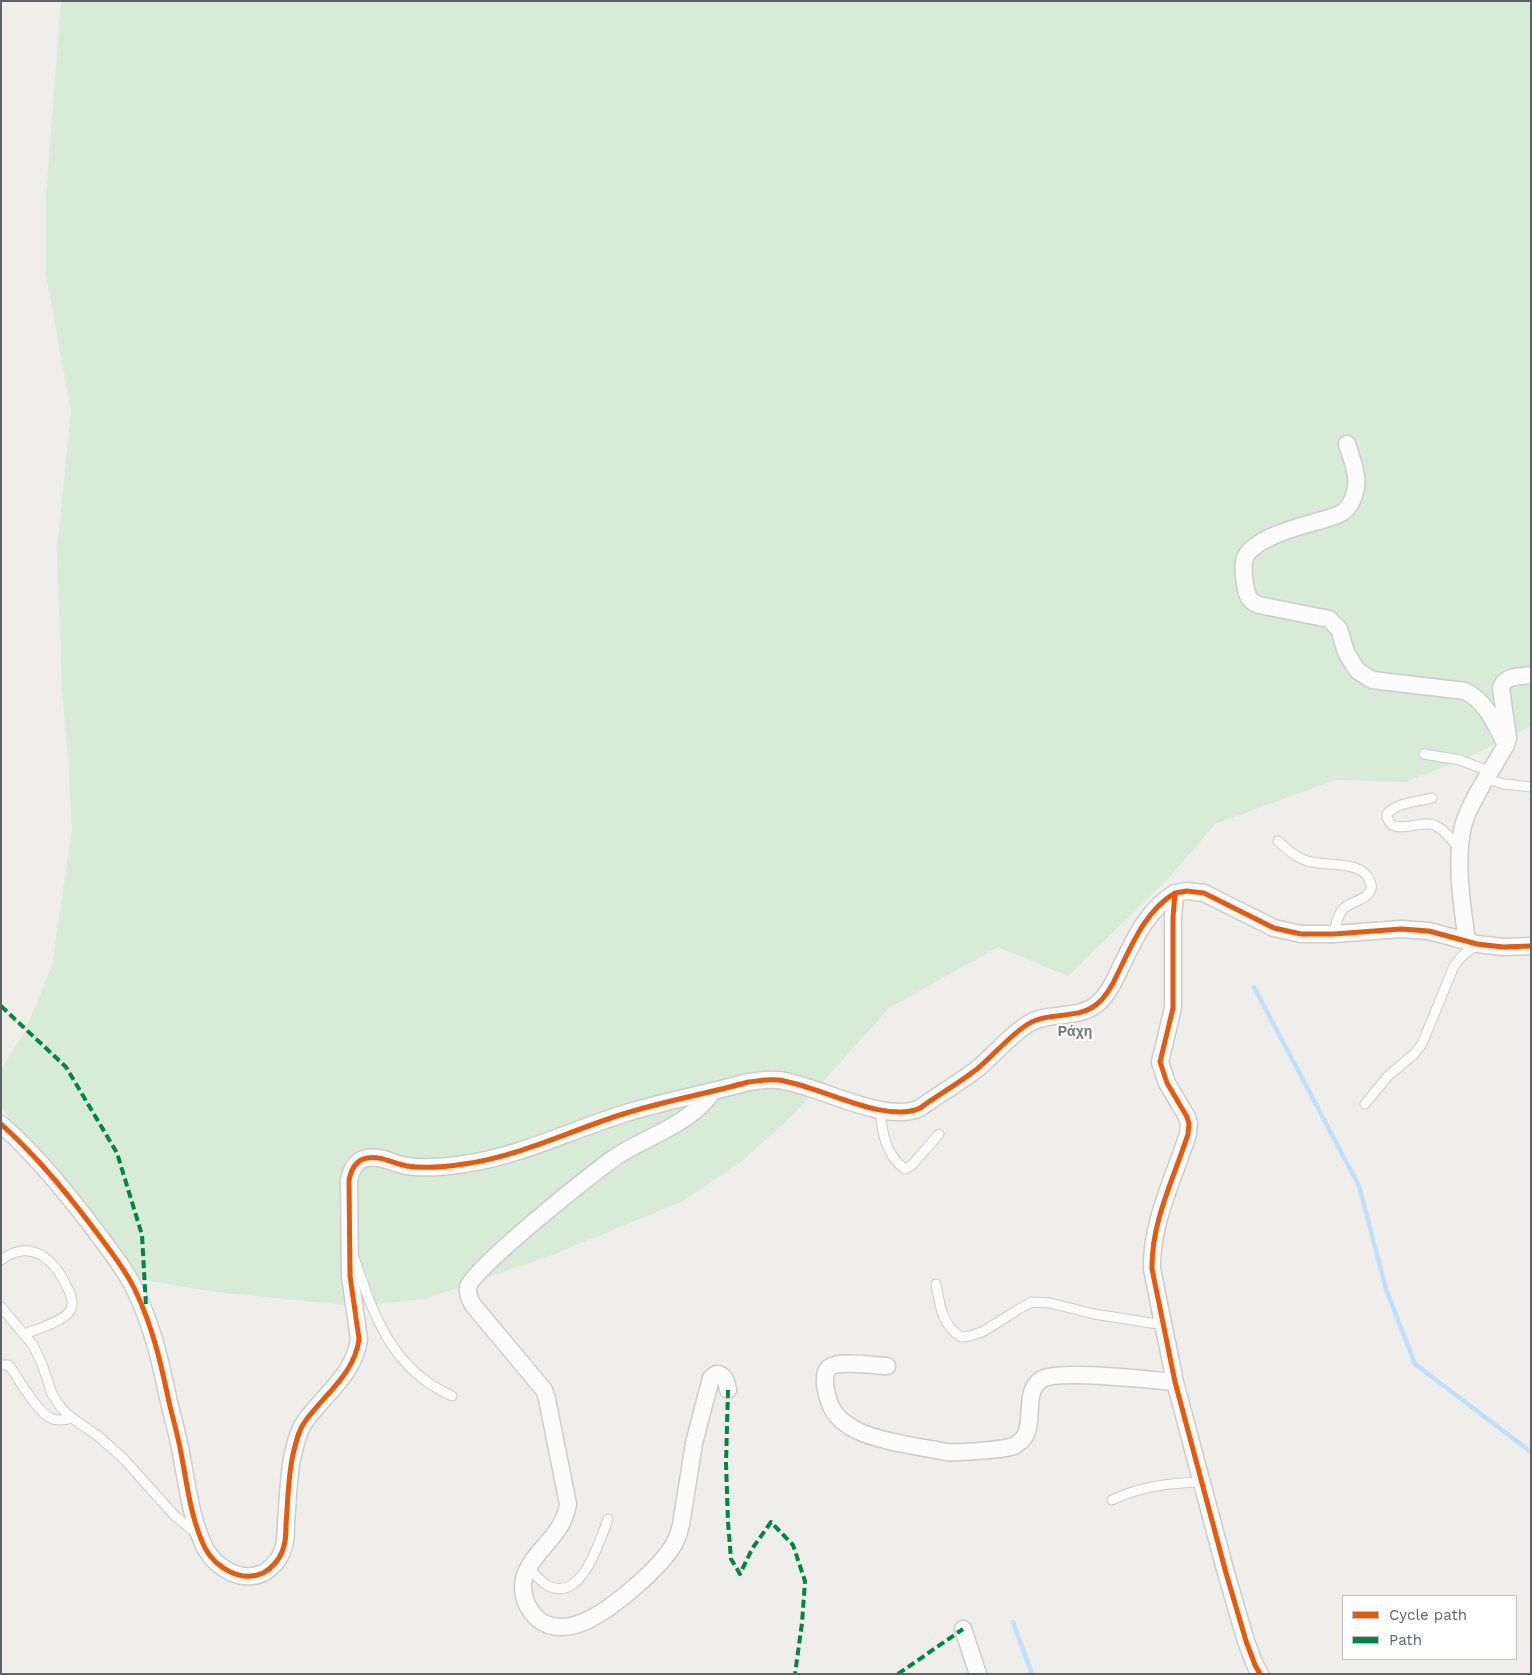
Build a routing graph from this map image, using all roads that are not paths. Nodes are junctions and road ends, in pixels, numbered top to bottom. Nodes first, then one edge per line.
1 (1347, 444) dead end
2 (1531, 674) edge
3 (1506, 745) junction
4 (1424, 754) dead end
5 (1489, 776) junction
6 (1531, 787) edge
7 (1432, 798) dead end
8 (1278, 841) dead end
9 (1460, 850) junction
10 (1174, 893) junction
11 (1334, 934) junction
12 (1472, 943) junction
13 (1531, 946) edge
14 (712, 1093) junction
15 (1365, 1104) dead end
16 (880, 1110) junction
17 (4, 1129) edge
18 (940, 1134) dead end
19 (350, 1248) junction
20 (1, 1260) edge
21 (936, 1284) dead end
22 (1, 1307) edge
23 (1164, 1326) junction
24 (25, 1334) junction
25 (1, 1365) edge
26 (888, 1366) dead end
27 (1175, 1382) junction
28 (728, 1390) dead end
29 (452, 1396) dead end
30 (72, 1418) junction
31 (1202, 1482) junction
32 (1112, 1500) dead end
33 (608, 1520) dead end
34 (201, 1538) junction
35 (528, 1566) junction
36 (963, 1629) dead end
37 (978, 1674) edge
38 (1260, 1674) edge

1 - 3 street
2 - 3 street
3 - 5 street
4 - 5 lane
5 - 6 lane
5 - 9 street
7 - 9 lane
8 - 11 lane
9 - 12 street
10 - 11 street
10 - 16 street
10 - 23 street
11 - 12 street
12 - 13 street
12 - 15 lane
14 - 16 street
14 - 19 street
14 - 35 street
16 - 18 lane
17 - 34 street
19 - 29 lane
19 - 34 street
20 - 24 lane
21 - 23 lane
22 - 24 lane
23 - 27 street
24 - 30 lane
25 - 30 lane
26 - 27 street
27 - 31 street
28 - 35 street
30 - 34 lane
31 - 32 lane
31 - 38 street
33 - 35 lane
36 - 37 street

